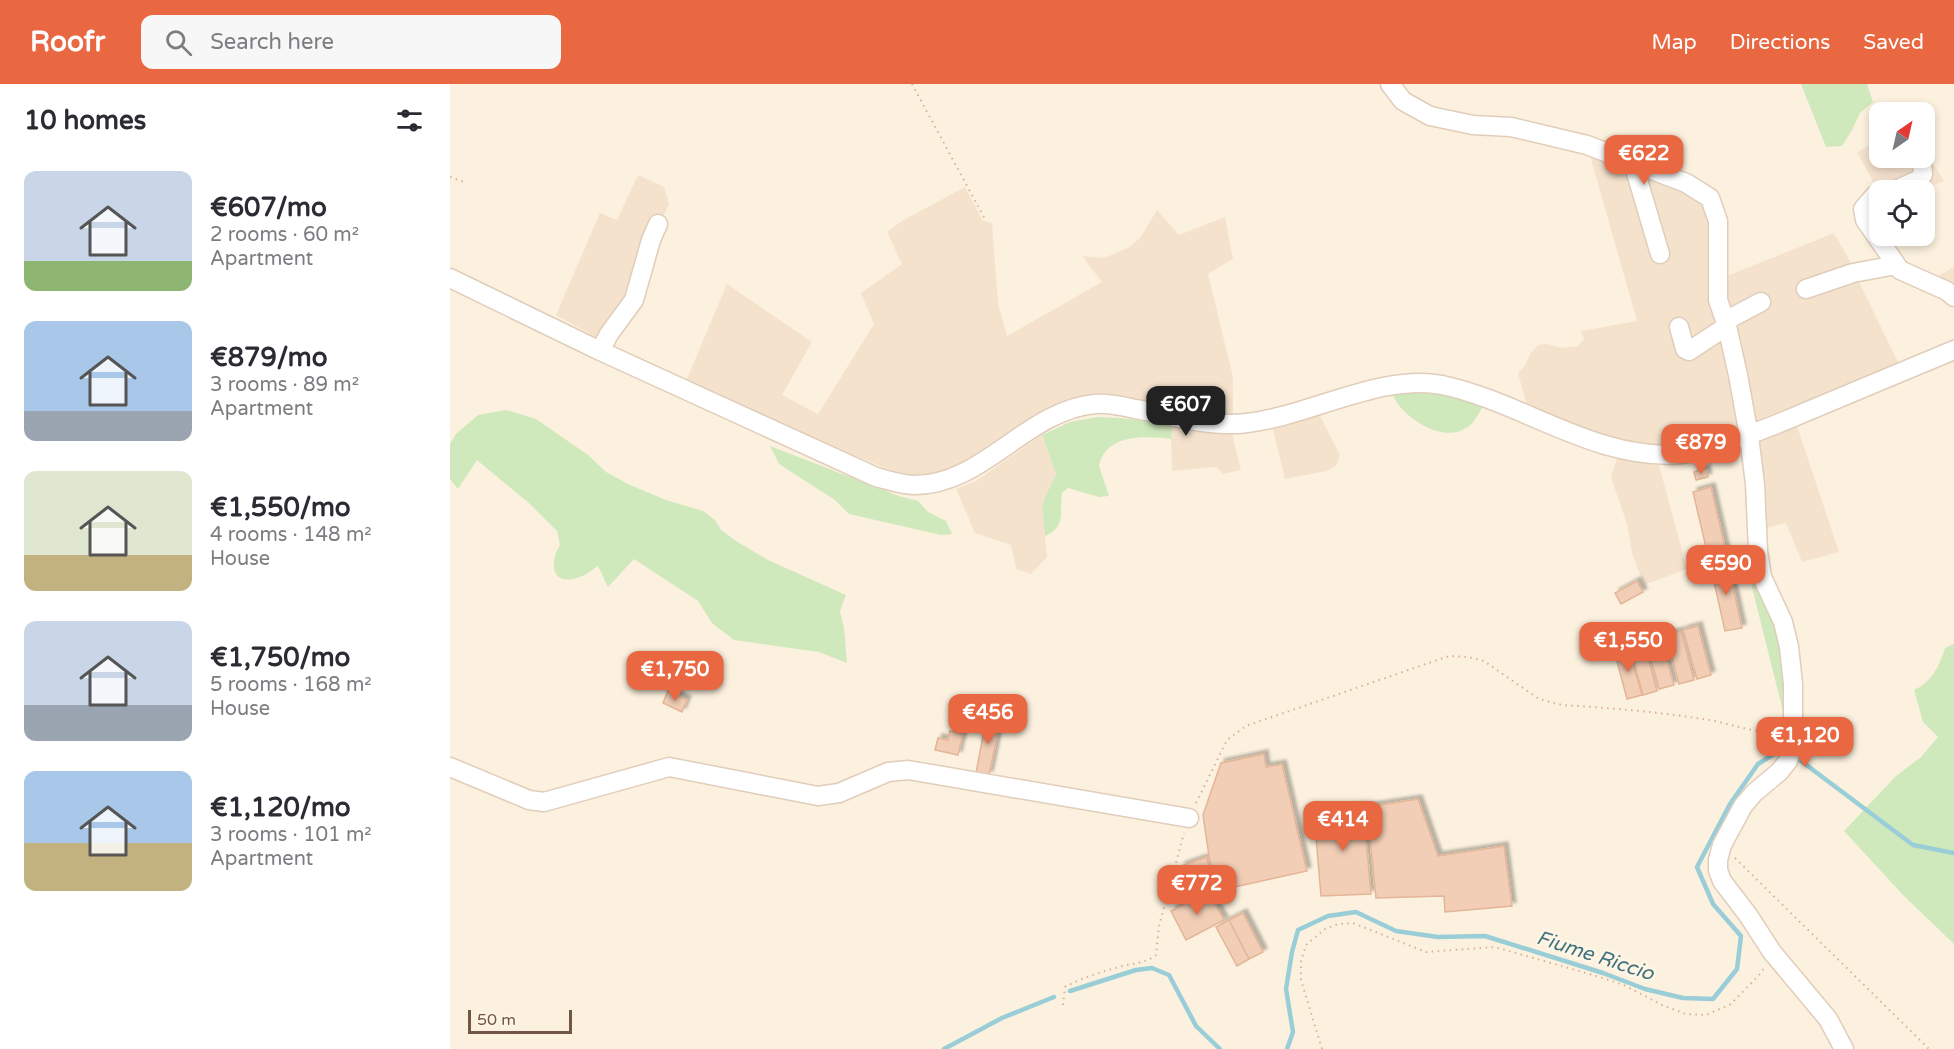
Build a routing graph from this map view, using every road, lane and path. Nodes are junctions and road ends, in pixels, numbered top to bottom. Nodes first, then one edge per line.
1 (912, 84) edge
2 (1390, 84) edge
3 (1633, 163) junction
4 (450, 177) edge
5 (467, 183) dead end
6 (1869, 202) edge
7 (986, 221) dead end
8 (658, 224) dead end
9 (1869, 226) edge
10 (1883, 246) edge
11 (1660, 254) dead end
12 (1896, 265) junction
13 (450, 278) edge
14 (1806, 289) dead end
15 (1954, 297) edge
16 (1761, 302) dead end
17 (1726, 323) junction
18 (1679, 327) dead end
19 (1954, 350) edge
20 (600, 351) junction
21 (1749, 436) junction
22 (1793, 739) junction
23 (450, 767) edge
24 (1189, 818) junction
25 (1722, 845) junction
26 (1772, 952) junction
27 (1063, 1005) dead end
28 (1322, 1049) edge
29 (1844, 1049) edge
30 (1929, 1049) edge

1 - 7 path
2 - 3 street
3 - 11 street
3 - 17 street
4 - 5 path
6 - 9 street
8 - 20 street
10 - 12 street
12 - 14 street
12 - 15 street
13 - 20 street
16 - 17 street
17 - 18 street
17 - 21 street
19 - 21 street
20 - 21 street
21 - 22 street
22 - 24 path
22 - 25 street
23 - 24 street
24 - 27 path
25 - 26 street
25 - 30 path
26 - 28 path
26 - 29 street

